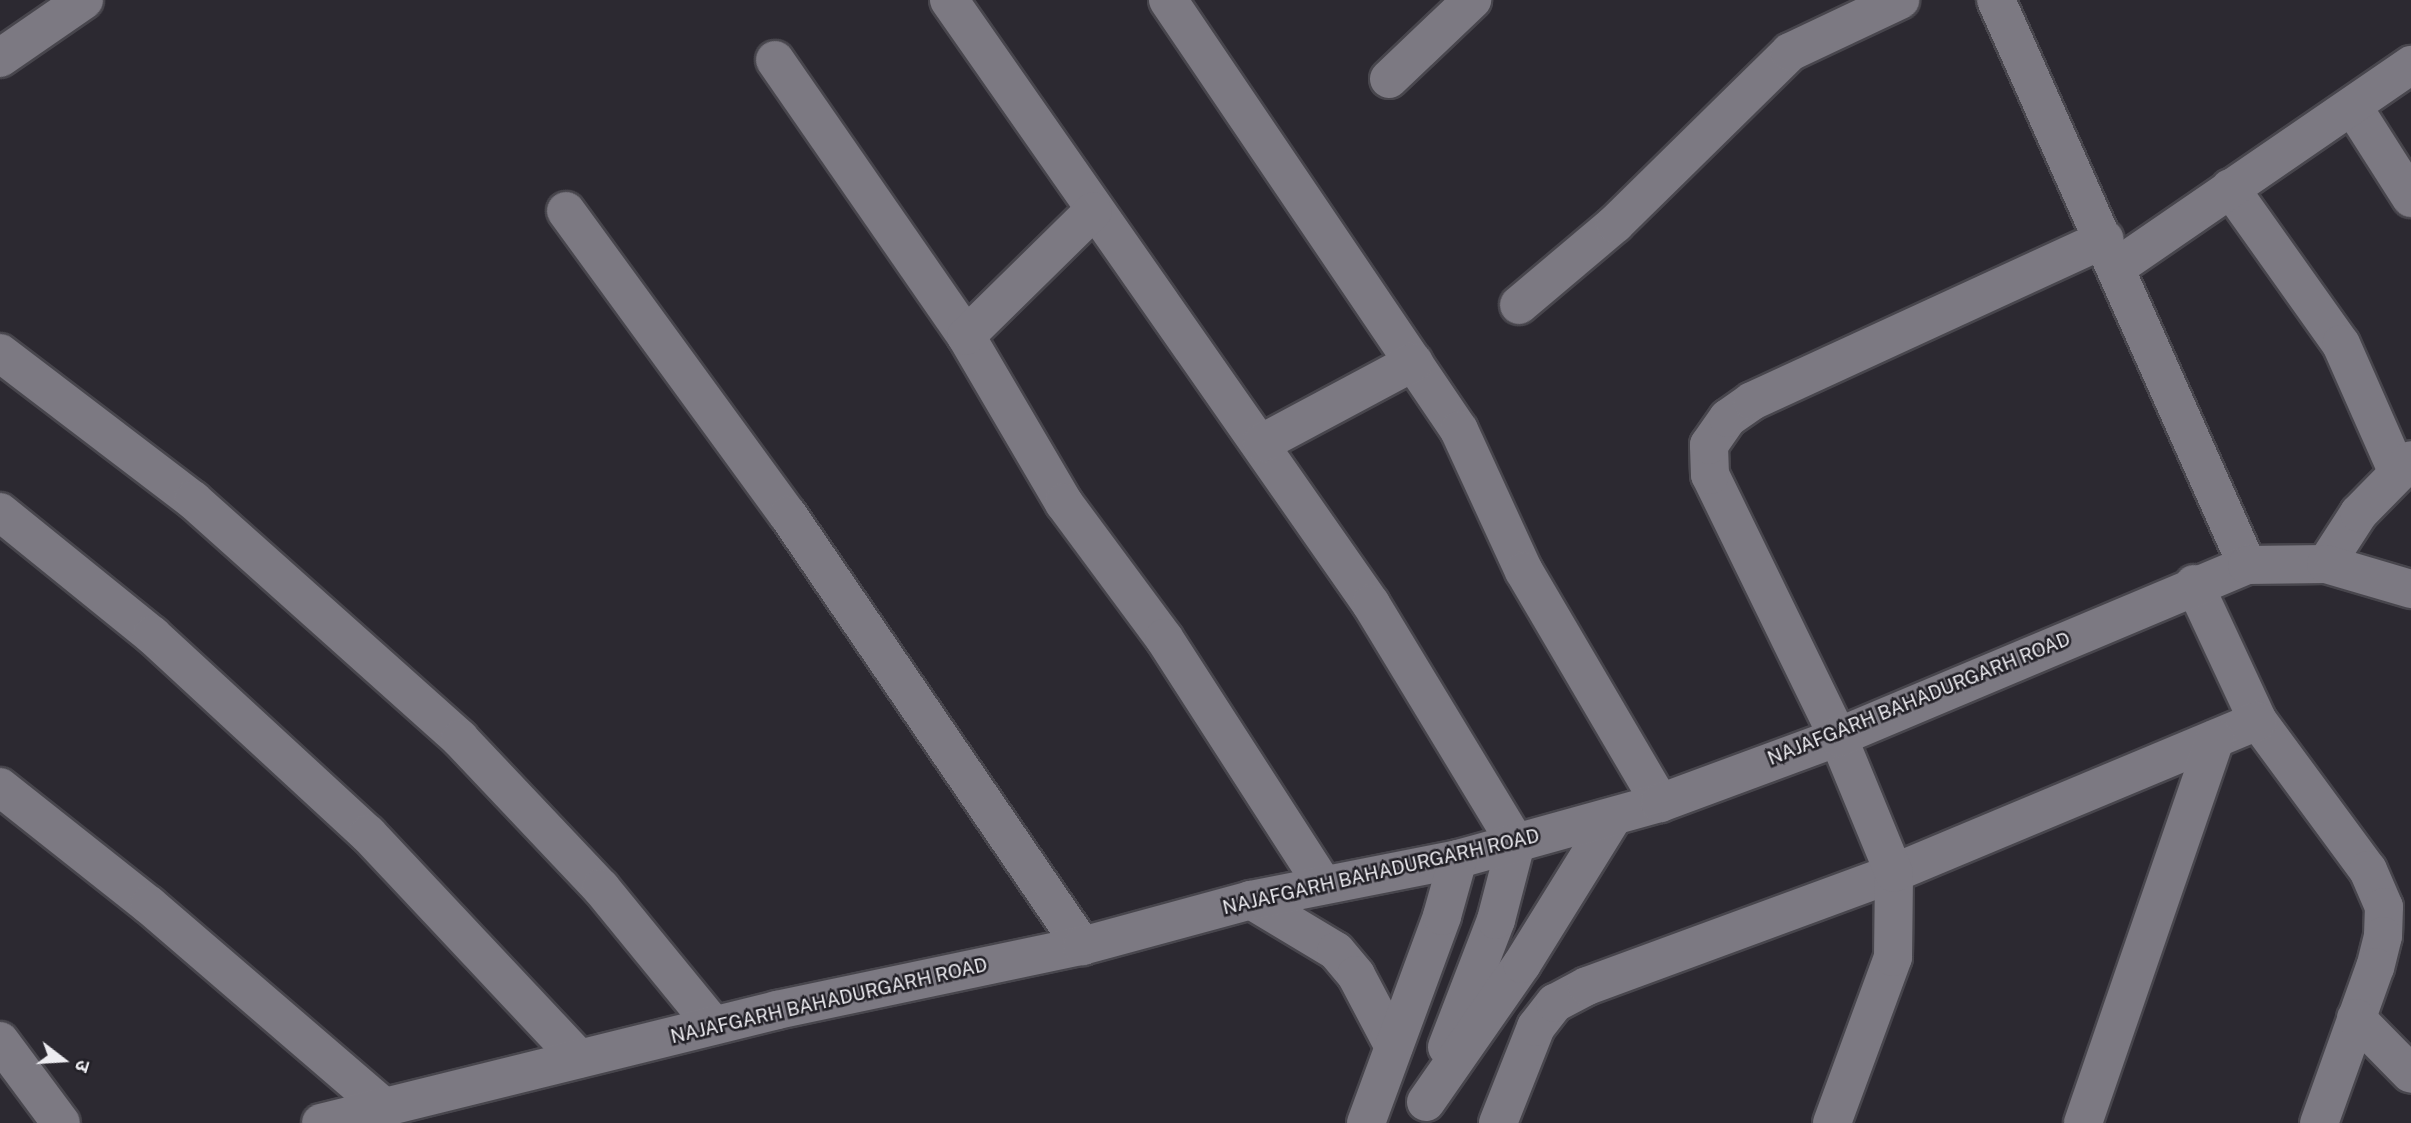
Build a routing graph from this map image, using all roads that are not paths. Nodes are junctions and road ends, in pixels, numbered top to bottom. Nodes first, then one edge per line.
1 (84, 0) edge
2 (949, 0) edge
3 (1472, 0) edge
4 (1900, 0) edge
5 (1996, 0) edge
6 (1177, 4) edge
7 (0, 58) edge
8 (775, 60) dead end
9 (2411, 65) edge
10 (1389, 79) dead end
11 (2353, 107) junction
12 (2230, 188) junction
13 (2411, 198) edge
14 (566, 211) dead end
15 (1093, 211) junction
16 (2111, 253) junction
17 (1519, 305) dead end
18 (966, 336) junction
19 (0, 353) edge
20 (1414, 362) junction
21 (1262, 443) junction
22 (2404, 466) edge
23 (5, 524) edge
24 (2326, 564) junction
25 (2247, 565) junction
26 (2194, 584) junction
27 (2411, 589) edge
28 (2259, 721) junction
29 (1838, 737) junction
30 (2215, 739) junction
31 (0, 787) edge
32 (1660, 803) junction
33 (1613, 817) junction
34 (1516, 844) junction
35 (1458, 859) junction
36 (1894, 873) junction
37 (1323, 885) junction
38 (1251, 900) junction
39 (1082, 946) junction
40 (2356, 1018) junction
41 (713, 1025) junction
42 (0, 1041) edge
43 (1394, 1047) junction
44 (579, 1059) junction
45 (2411, 1074) edge
46 (384, 1107) junction
47 (1422, 1112) edge
48 (61, 1123) edge
49 (321, 1123) edge
50 (1366, 1123) edge
51 (1498, 1123) edge
52 (1832, 1123) edge
53 (2083, 1123) edge
54 (2319, 1123) edge

1 - 7 street
2 - 15 street
3 - 10 street
4 - 17 street
5 - 16 street
6 - 20 street
8 - 18 street
9 - 11 street
11 - 12 street
11 - 13 street
12 - 16 street
12 - 22 street
14 - 39 street
15 - 18 street
15 - 21 street
16 - 25 street
16 - 29 street
18 - 37 street
19 - 41 street
20 - 21 street
20 - 32 street
21 - 34 street
22 - 24 street
23 - 44 street
24 - 25 street, NAJAFGARH BAHADURGARH ROAD
24 - 27 street, NAJAFGARH BAHADURGARH ROAD
25 - 26 street, NAJAFGARH BAHADURGARH ROAD
26 - 28 street
26 - 29 street, NAJAFGARH BAHADURGARH ROAD
28 - 30 street
28 - 40 street
29 - 32 street, NAJAFGARH BAHADURGARH ROAD
29 - 36 street
30 - 36 street
30 - 53 street
31 - 46 street
32 - 33 street, NAJAFGARH BAHADURGARH ROAD
33 - 34 street, NAJAFGARH BAHADURGARH ROAD
33 - 47 street
34 - 35 street, NAJAFGARH BAHADURGARH ROAD
34 - 47 street
35 - 37 street, NAJAFGARH BAHADURGARH ROAD
35 - 43 street
36 - 51 street
36 - 52 street
37 - 38 street, NAJAFGARH BAHADURGARH ROAD
38 - 39 street, NAJAFGARH BAHADURGARH ROAD
38 - 43 street
39 - 41 street, NAJAFGARH BAHADURGARH ROAD
40 - 45 street
40 - 54 street
41 - 44 street, NAJAFGARH BAHADURGARH ROAD
42 - 48 street
43 - 50 street
44 - 46 street, NAJAFGARH BAHADURGARH ROAD
46 - 49 street, NAJAFGARH BAHADURGARH ROAD

